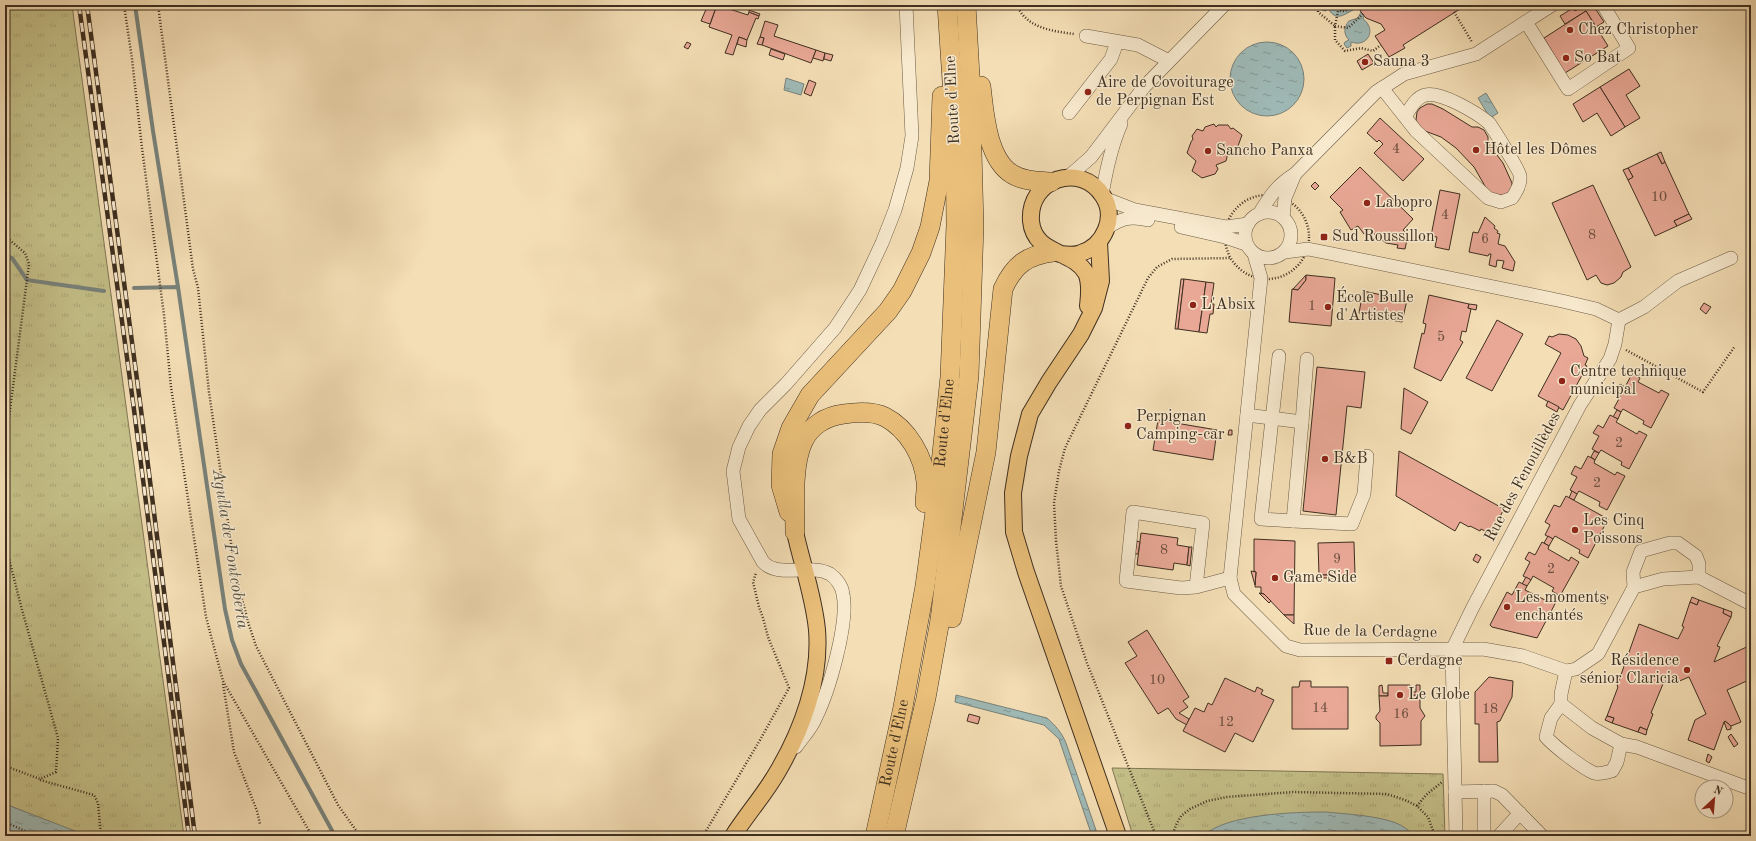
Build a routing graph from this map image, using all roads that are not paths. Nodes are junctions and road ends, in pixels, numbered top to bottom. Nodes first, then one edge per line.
1 (906, 5) edge
2 (942, 5) edge
3 (947, 5) edge
4 (966, 5) edge
5 (977, 5) edge
6 (1224, 5) edge
7 (1604, 5) edge
8 (1545, 7) edge
9 (1526, 22) junction
10 (1086, 36) road end
11 (1117, 42) junction
12 (1169, 61) junction
13 (1382, 88) junction
14 (1130, 105) junction
15 (1069, 113) dead end
16 (1405, 117) junction
17 (1295, 174) junction
18 (1060, 180) junction
19 (1103, 197) junction
20 (1259, 214) junction
21 (1282, 217) junction
22 (1248, 224) junction
23 (1107, 228) junction
24 (1291, 230) junction
25 (1225, 232) junction
26 (1099, 242) junction
27 (1250, 249) junction
28 (1308, 249) junction
29 (1057, 253) junction
30 (1280, 255) junction
31 (1731, 258) dead end
32 (1261, 278) junction
33 (1619, 320) junction
34 (1081, 334) junction
35 (1279, 356) dead end
36 (1307, 359) dead end
37 (1247, 415) junction
38 (1273, 419) junction
39 (1302, 422) junction
40 (1368, 456) dead end
41 (1293, 521) junction
42 (795, 532) junction
43 (803, 570) junction
44 (1699, 577) junction
45 (1230, 578) junction
46 (1196, 587) junction
47 (1634, 587) junction
48 (1751, 604) edge
49 (1452, 650) junction
50 (1560, 669) junction
51 (1561, 704) junction
52 (1621, 744) junction
53 (777, 773) junction
54 (1454, 782) junction
55 (1751, 789) edge
56 (1484, 791) junction
57 (1520, 814) junction
58 (733, 836) edge
59 (867, 836) edge
60 (875, 836) edge
61 (894, 836) edge
62 (1118, 836) edge
63 (1456, 836) edge
64 (1484, 836) edge
65 (1499, 836) edge
66 (1542, 836) edge

1 - 43 street
2 - 42 highway
3 - 60 highway, Route d'Elne
4 - 61 highway, Route d'Elne
5 - 18 highway
6 - 12 street
7 - 9 street
8 - 9 street
9 - 13 street
10 - 11 street
11 - 12 street
11 - 15 street
12 - 14 street
13 - 16 street
13 - 17 street
14 - 18 street
14 - 19 street
16 - 16 street
17 - 20 street
17 - 21 street
18 - 19 main road
18 - 29 main road
19 - 23 main road
19 - 25 street
20 - 21 street
20 - 22 street
21 - 24 street
22 - 25 street
22 - 27 street
23 - 25 street
23 - 26 main road
24 - 28 street
24 - 30 street
25 - 27 street
26 - 29 main road
26 - 34 main road
27 - 30 street
27 - 32 street, Rue de la Cerdagne
28 - 30 street
28 - 33 street
29 - 34 main road
29 - 61 highway
30 - 32 street, Rue de la Cerdagne
31 - 33 street
32 - 37 street, Rue de la Cerdagne
33 - 49 street, Rue des Fenouillèdes
34 - 62 main road
35 - 38 street
36 - 39 street
37 - 38 street
37 - 45 street, Rue de la Cerdagne
38 - 39 street
38 - 41 street
39 - 41 street
40 - 41 street
42 - 43 main road
42 - 59 highway
43 - 53 main road
43 - 53 street
44 - 47 street
44 - 47 street
44 - 48 street
45 - 46 street
45 - 49 street, Rue de la Cerdagne
46 - 46 street
47 - 50 street
49 - 50 street, Rue de la Cerdagne
49 - 54 street
50 - 51 street
51 - 52 street
51 - 52 street
52 - 55 street
53 - 58 main road
54 - 56 street
54 - 63 street
56 - 57 street
56 - 64 street
57 - 65 street
57 - 66 street

